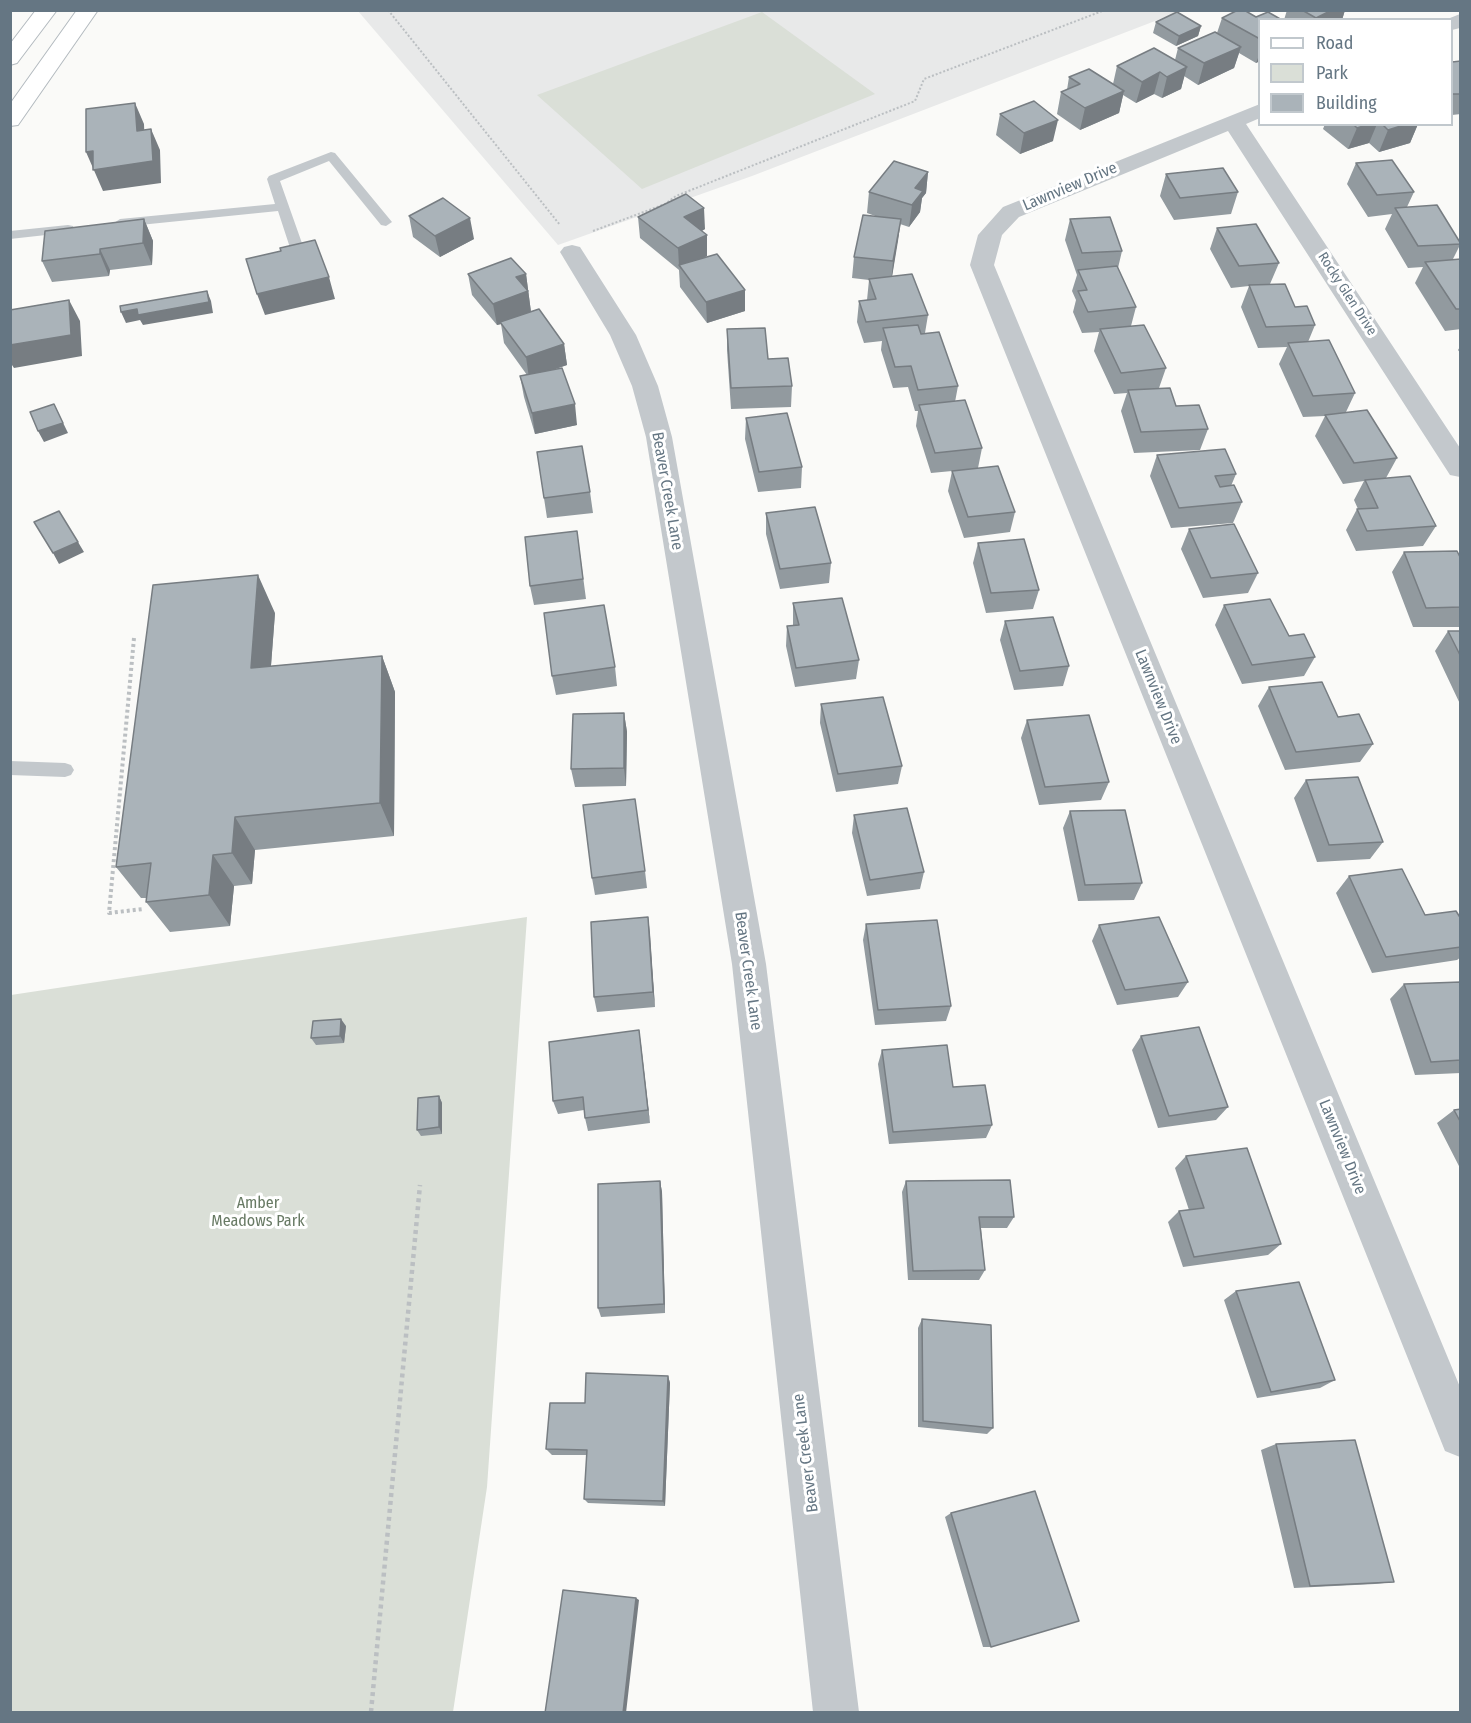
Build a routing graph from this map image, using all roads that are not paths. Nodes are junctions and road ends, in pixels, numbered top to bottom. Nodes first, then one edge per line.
1 (46, 10) edge
2 (88, 10) edge
3 (10, 59) edge
4 (1246, 115) edge
5 (10, 120) edge
6 (284, 207) junction
7 (386, 222) dead end
8 (106, 225) edge
9 (82, 227) edge
10 (10, 235) edge
11 (575, 238) road end
12 (302, 263) edge
13 (1461, 468) edge
14 (10, 768) edge
15 (65, 770) dead end
16 (1461, 1436) edge
17 (836, 1713) edge

1 - 3 main road
2 - 5 main road
4 - 13 street, Rocky Glen Drive
4 - 16 street, Lawnview Drive
6 - 7 lane
6 - 8 lane
6 - 12 lane
9 - 10 lane
11 - 17 street, Beaver Creek Lane
14 - 15 lane

